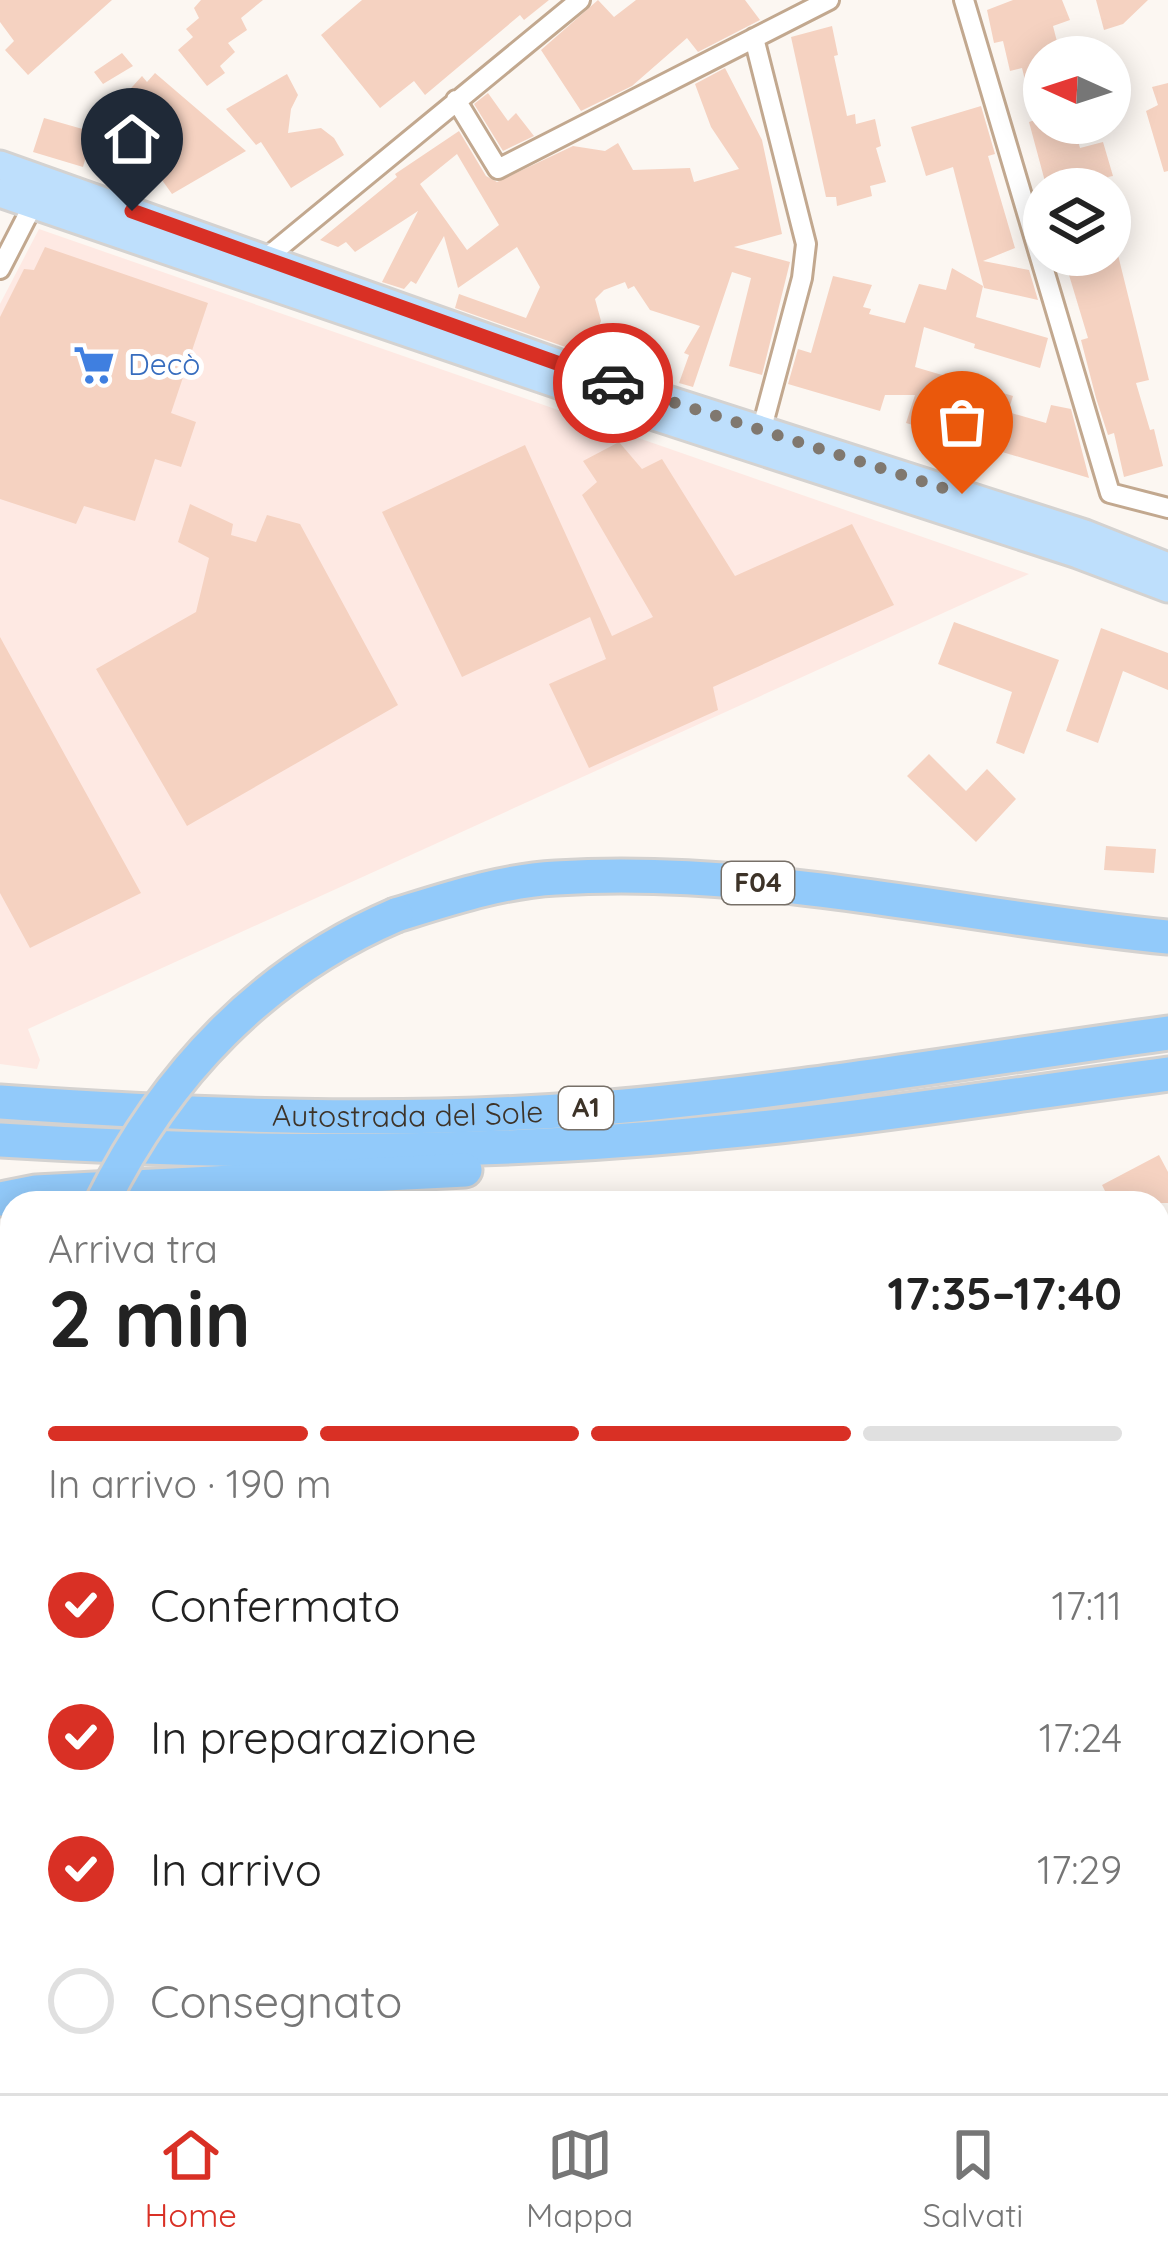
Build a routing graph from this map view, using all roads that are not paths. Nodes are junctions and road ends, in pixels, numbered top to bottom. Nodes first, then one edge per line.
1 (580, 0) edge
2 (829, 0) edge
3 (964, 0) edge
4 (754, 38) junction
5 (456, 100) junction
6 (0, 164) edge
7 (39, 192) junction
8 (0, 193) edge
9 (0, 269) edge
10 (261, 270) junction
11 (759, 440) junction
12 (1168, 508) edge
13 (1168, 567) edge
14 (1168, 588) edge
15 (1168, 937) edge
16 (1168, 1034) edge
17 (1168, 1074) edge
18 (0, 1102) edge
19 (649, 1138) junction
20 (0, 1140) edge
21 (56, 1191) edge
22 (109, 1191) edge

1 - 5 street
2 - 4 street
3 - 12 street
4 - 5 street
4 - 11 street
5 - 10 street
6 - 7 main road
7 - 8 main road
7 - 9 street
7 - 10 main road
10 - 11 main road
11 - 13 main road
11 - 14 main road
15 - 22 highway, F04, bridge
16 - 18 highway, Autostrada del Sole / A1
17 - 19 highway, Autostrada del Sole / A1
19 - 20 highway, Autostrada del Sole / A1
19 - 21 highway

